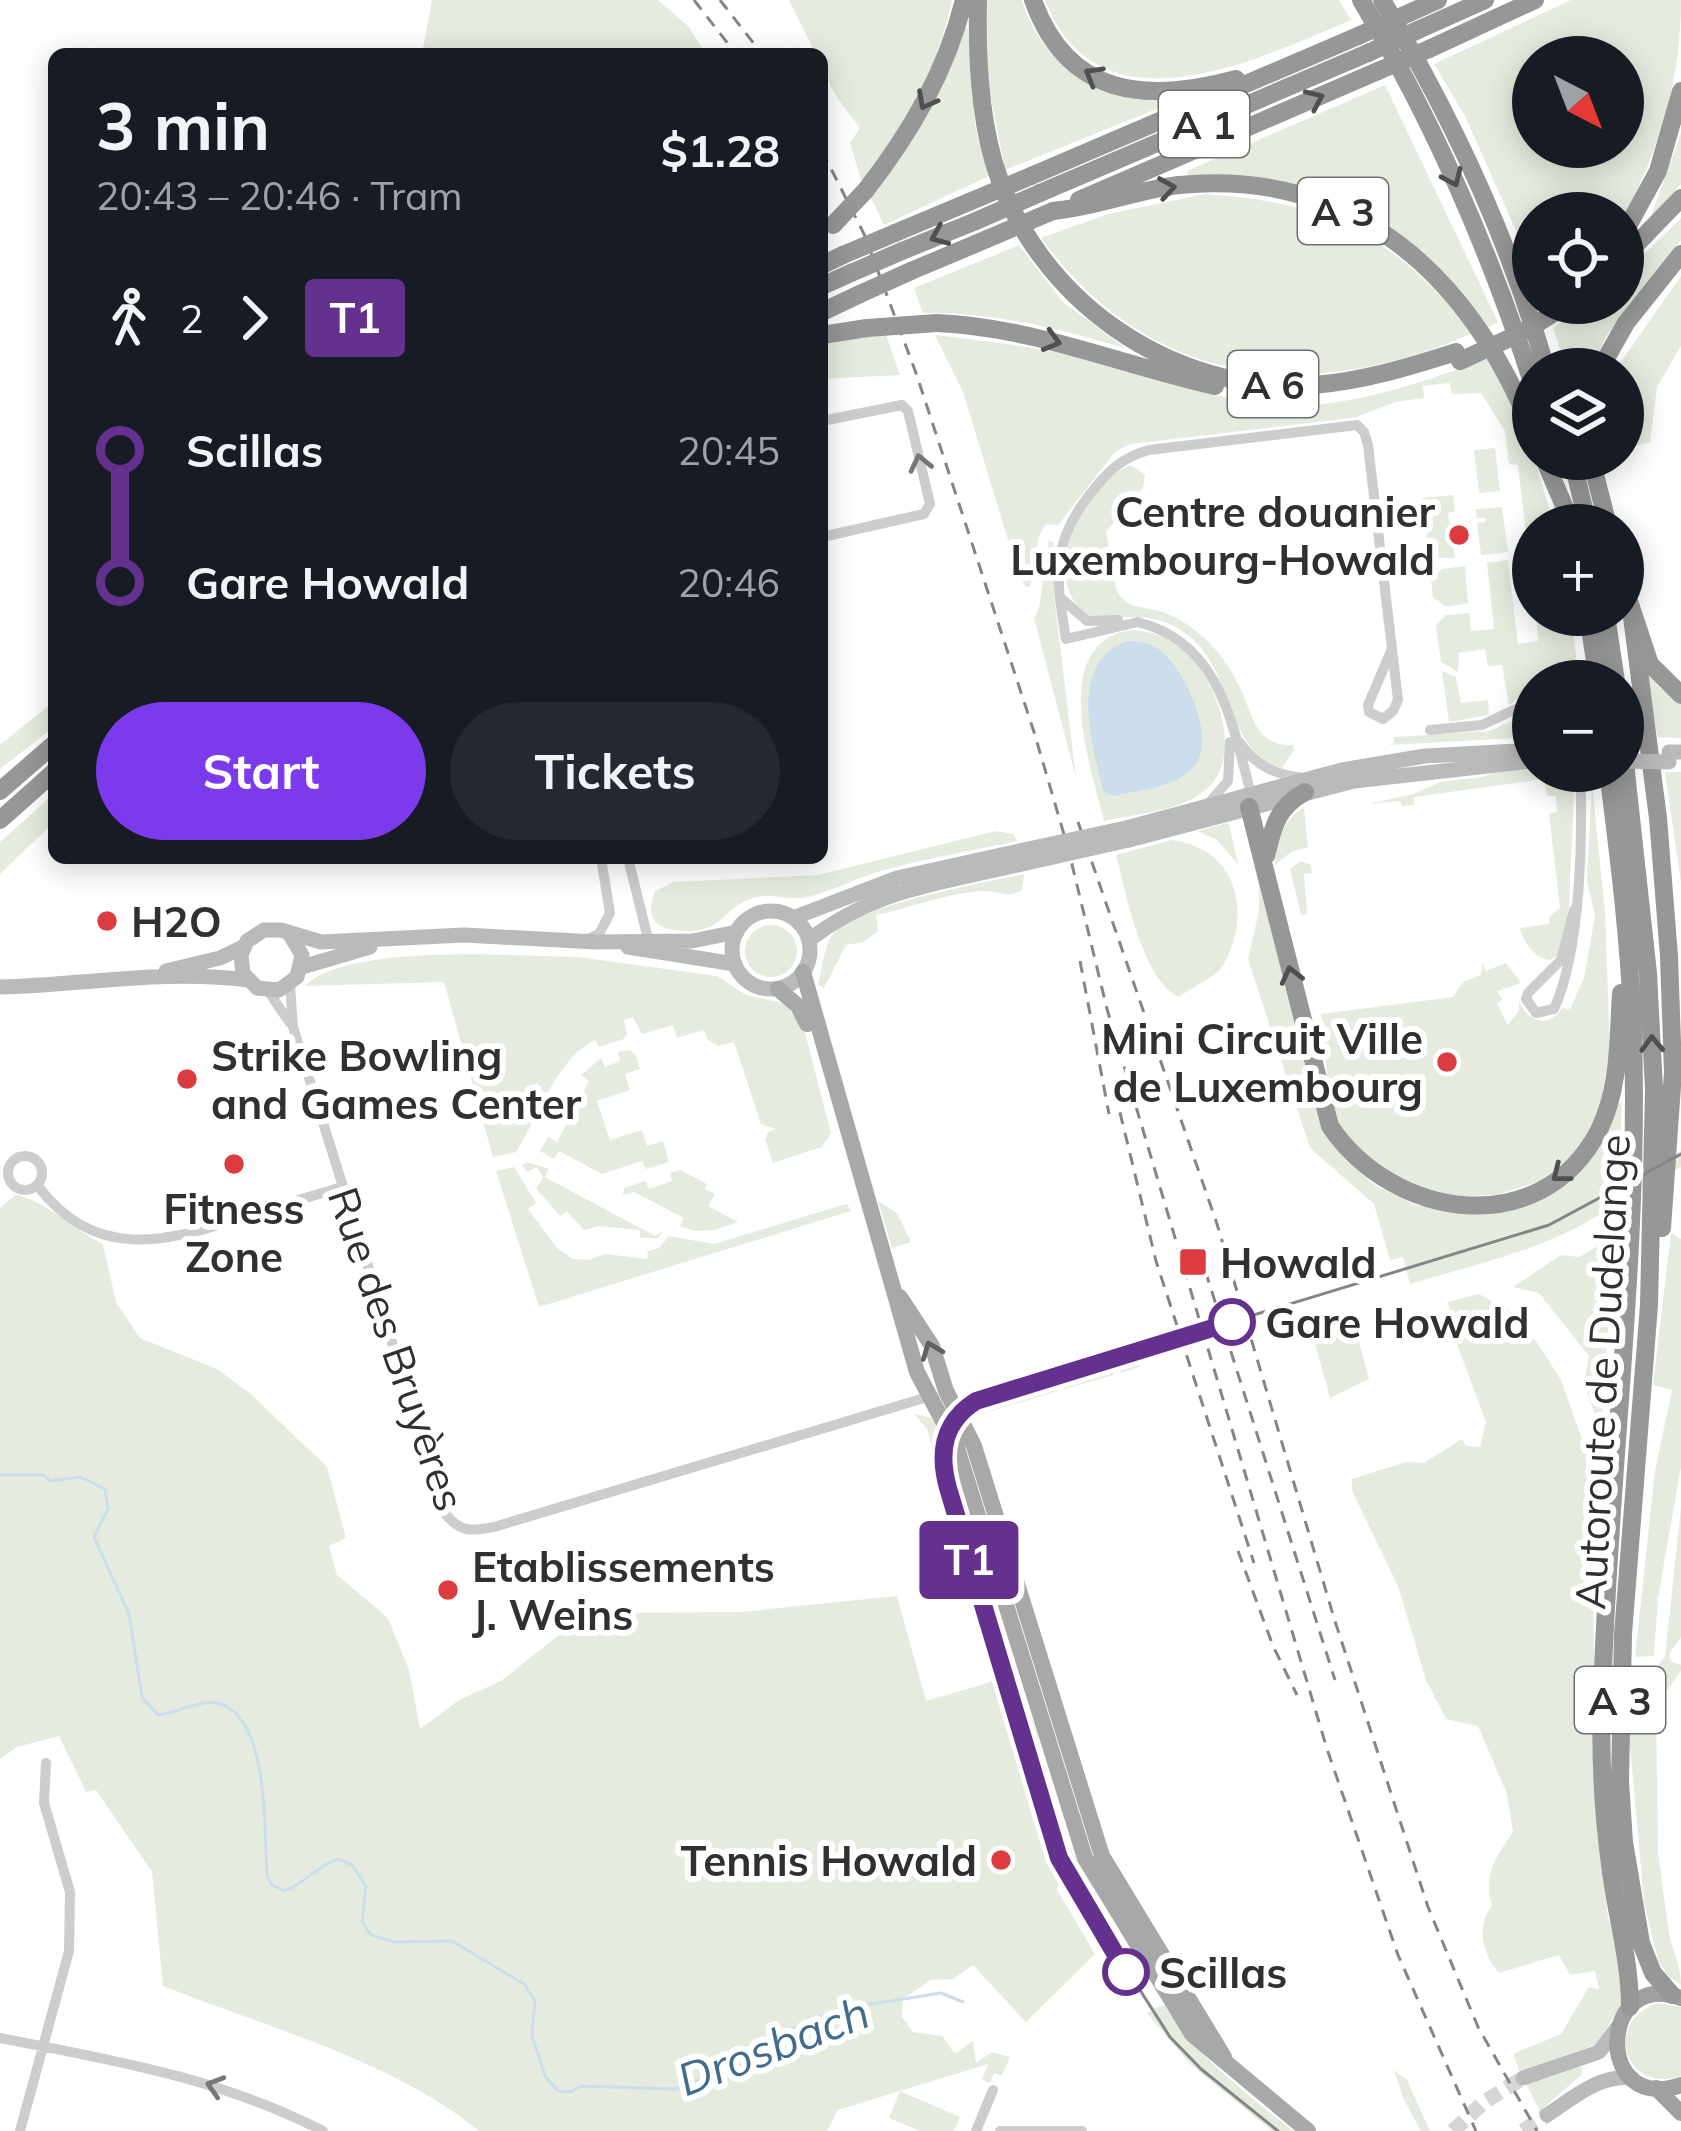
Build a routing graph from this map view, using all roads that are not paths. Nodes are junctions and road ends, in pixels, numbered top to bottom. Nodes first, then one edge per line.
1 (964, 0) edge
2 (978, 0) edge
3 (1033, 0) edge
4 (1360, 0) edge
5 (1382, 0) edge
6 (1438, 0) edge
7 (1485, 0) edge
8 (1535, 0) edge
9 (1413, 22) junction
10 (1363, 44) junction
11 (1287, 67) junction
12 (1681, 91) edge
13 (1035, 184) junction
14 (1644, 197) edge
15 (1681, 198) edge
16 (1053, 212) junction
17 (828, 229) edge
18 (1644, 237) edge
19 (1681, 254) edge
20 (847, 264) junction
21 (828, 265) edge
22 (828, 281) edge
23 (828, 309) edge
24 (1515, 324) edge
25 (1536, 324) edge
26 (828, 334) edge
27 (1521, 348) edge
28 (1543, 348) edge
29 (1612, 348) edge
30 (1458, 357) junction
31 (1512, 386) edge
32 (828, 420) edge
33 (828, 536) edge
34 (1060, 596) junction
35 (1138, 622) junction
36 (1634, 636) edge
37 (1639, 636) edge
38 (1391, 651) junction
39 (1681, 695) edge
40 (1512, 711) edge
41 (1228, 721) junction
42 (1430, 730) dead end
43 (48, 749) edge
44 (1512, 751) edge
45 (1644, 752) edge
46 (1675, 757) edge
47 (1644, 759) edge
48 (1512, 762) edge
49 (48, 777) edge
50 (1306, 785) junction
51 (0, 791) edge
52 (1579, 792) edge
53 (1610, 792) edge
54 (1628, 792) edge
55 (1250, 800) junction
56 (1203, 808) junction
57 (1658, 818) junction
58 (0, 820) edge
59 (1127, 834) junction
60 (1264, 860) junction
61 (1003, 862) junction
62 (602, 864) edge
63 (630, 864) edge
64 (634, 887) junction
65 (607, 892) junction
66 (1574, 910) junction
67 (1681, 916) edge
68 (793, 918) junction
69 (1625, 929) junction
70 (737, 932) junction
71 (290, 934) junction
72 (402, 938) junction
73 (647, 939) junction
74 (809, 940) junction
75 (588, 941) junction
76 (243, 947) junction
77 (735, 964) junction
78 (302, 967) junction
79 (803, 972) junction
80 (137, 978) junction
81 (248, 980) junction
82 (290, 985) junction
83 (0, 987) edge
84 (778, 988) junction
85 (268, 991) junction
86 (293, 1027) junction
87 (833, 1083) junction
88 (37, 1185) dead end
89 (342, 1187) junction
90 (1648, 1305) junction
91 (937, 1394) junction
92 (46, 1763) dead end
93 (1676, 1996) edge
94 (1630, 2007) junction
95 (1617, 2028) junction
96 (0, 2038) edge
97 (43, 2047) junction
98 (1523, 2078) tunnel mouth
99 (1632, 2078) junction
100 (1681, 2085) edge
101 (1655, 2089) junction
102 (994, 2090) dead end
103 (1681, 2113) edge
104 (1547, 2115) tunnel mouth
105 (20, 2131) edge
106 (322, 2131) edge
107 (976, 2131) edge
108 (1000, 2131) edge
109 (1082, 2131) edge
110 (1308, 2131) edge

1 -> 17 highway, bridge
2 - 30 highway, A 6
11 -> 3 highway
4 -> 27 highway, A 3
5 - 28 highway
6 - 9 highway, A 1
7 - 9 highway
16 -> 8 highway, A 1, bridge
9 - 10 highway, A 1, bridge
9 - 10 highway, A 1, bridge
10 - 11 highway, A 1
10 - 13 highway, A 1
11 - 13 highway, A 1
12 - 14 highway
13 -> 20 highway, A 1, bridge
15 - 18 highway
16 - 23 highway, A 1, bridge
16 -> 31 highway, A 3
19 - 29 highway
20 - 21 highway, A 1
20 - 22 highway, A 1
24 - 30 highway, A 6
25 - 30 highway, bridge
26 -> 30 highway, bridge
33 -> 32 street
34 - 35 street
34 - 35 street
34 - 38 street
35 - 41 street
36 - 57 highway, A 3
37 - 39 highway, A 3
38 - 38 street
40 - 42 street
41 - 50 street
41 - 55 street
41 - 56 street
43 - 51 highway
44 - 50 main road
45 - 46 main road
46 - 47 main road, bridge
48 - 50 main road
49 - 58 highway
50 - 55 main road
50 - 60 highway
52 - 66 street
53 - 69 highway, Autoroute de Dudelange / A 3
90 -> 54 highway, Autoroute de Dudelange / A 3
55 - 56 main road
55 - 59 main road
55 - 60 highway, A 3
56 - 59 main road
57 - 67 highway, A 3
57 - 90 highway, A 3
59 - 61 main road, bridge
69 -> 60 highway, A 3
61 - 68 main road
61 - 74 main road
62 - 65 street
63 - 64 street
64 - 65 street
64 - 73 street
65 - 75 street
66 - 66 street
68 - 70 main road
68 - 74 main road
69 - 94 highway, Autoroute de Dudelange / A 3
70 - 73 main road
70 - 77 main road
71 - 72 main road
71 - 76 main road
71 - 78 main road
72 - 75 main road
72 - 78 main road
73 - 75 main road
74 - 79 main road
75 - 77 main road
76 - 80 main road
76 - 81 main road
77 - 84 main road
78 - 82 main road
79 - 84 main road
79 - 87 main road
80 - 81 main road
80 - 83 main road
81 - 85 main road
82 - 85 main road
82 - 86 street
84 - 87 main road
85 - 86 street
86 - 89 street, Rue des Bruyères
87 - 91 main road
88 - 89 street
89 - 91 street, Rue des Bruyères
90 - 93 highway, Autoroute de Dudelange / A 3
91 - 110 main road
92 - 97 street
93 - 94 highway
94 - 95 highway
95 - 98 main road
95 - 99 highway
96 - 97 street
97 - 105 street
106 -> 97 street
99 - 101 highway
99 - 104 main road
100 - 101 highway
101 - 103 highway
102 - 107 street
108 - 109 street

